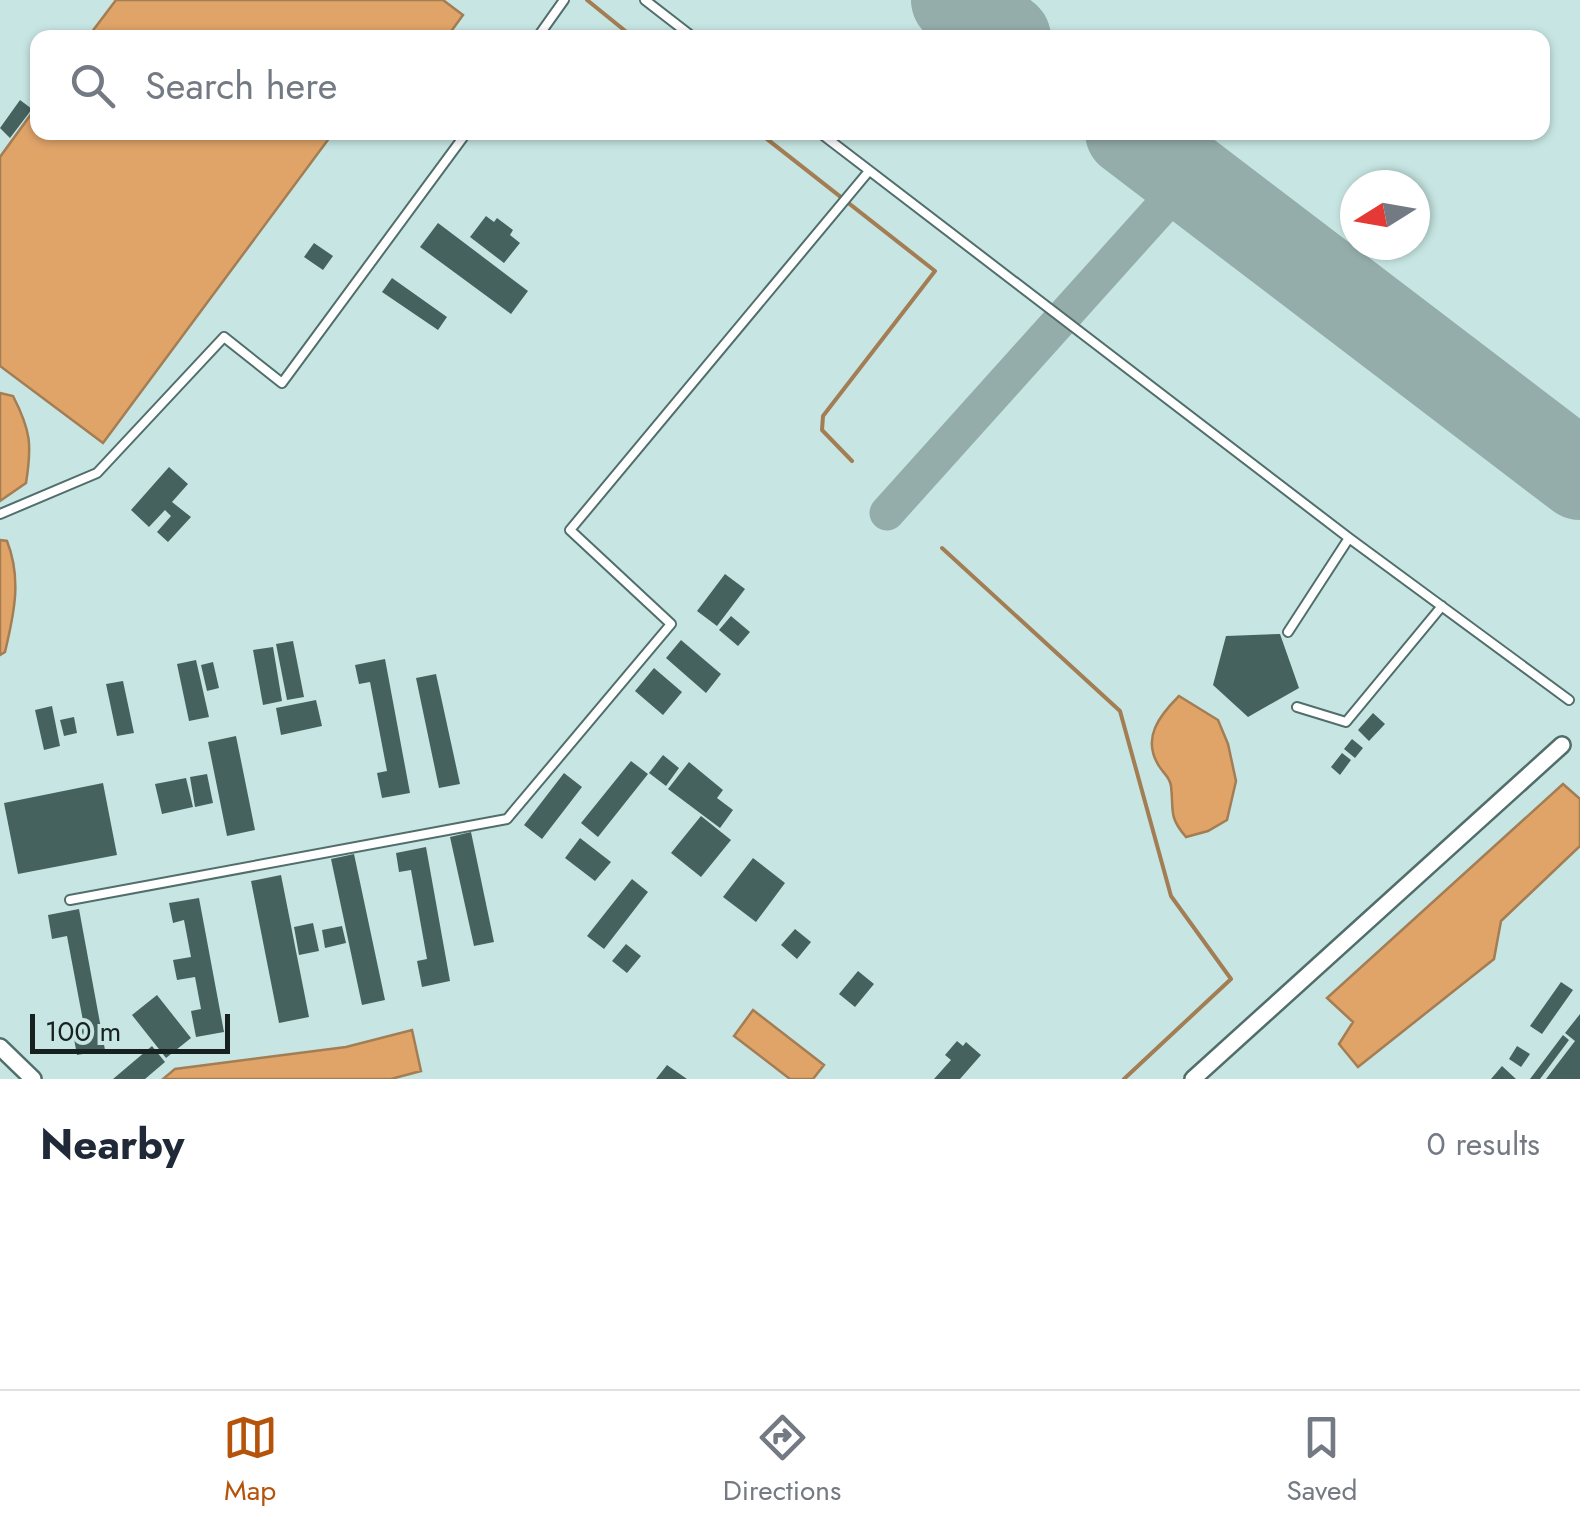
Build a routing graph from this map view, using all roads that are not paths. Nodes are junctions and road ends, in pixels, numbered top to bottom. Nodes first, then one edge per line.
1 (564, 0) edge
2 (645, 0) edge
3 (543, 30) edge
4 (684, 30) edge
5 (460, 140) edge
6 (828, 140) edge
7 (870, 172) junction
8 (0, 514) edge
9 (1349, 538) junction
10 (1442, 606) junction
11 (1288, 632) dead end
12 (1569, 700) dead end
13 (1297, 707) dead end
14 (1562, 744) dead end
15 (70, 900) dead end
16 (0, 1047) edge
17 (33, 1079) edge
18 (1193, 1079) edge

1 - 3 lane
2 - 4 lane
5 - 8 lane
6 - 7 lane
7 - 9 lane
7 - 15 lane
9 - 10 lane
9 - 11 lane
10 - 12 lane
10 - 13 lane
14 - 18 street
16 - 17 street

